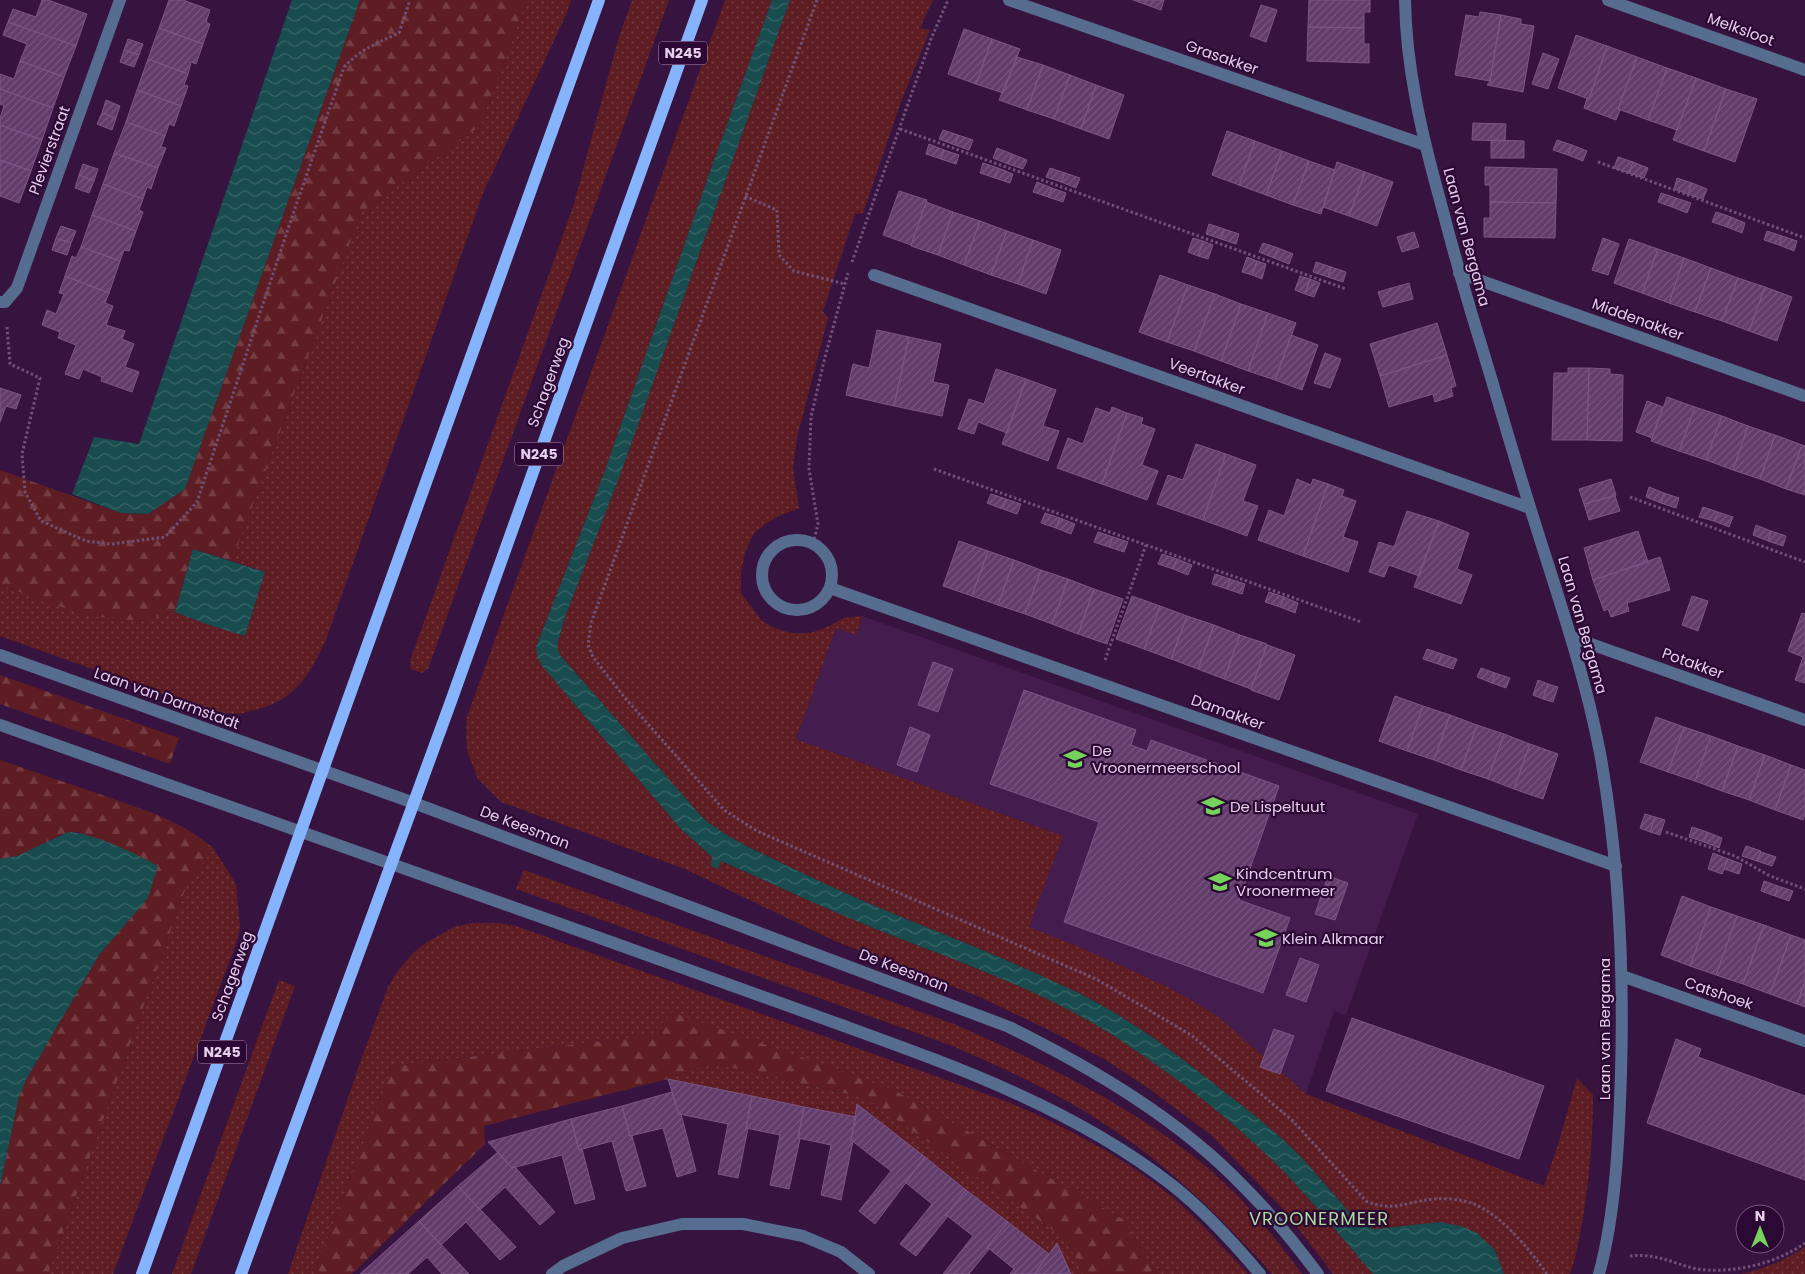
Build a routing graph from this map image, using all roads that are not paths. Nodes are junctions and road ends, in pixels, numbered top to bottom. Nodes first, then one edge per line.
1 (600, 0) edge
2 (702, 0) edge
3 (1009, 0) edge
4 (1406, 0) edge
5 (1608, 0) edge
6 (120, 1) edge
7 (1805, 70) edge
8 (1425, 145) junction
9 (1459, 273) junction
10 (874, 275) dead end
11 (3, 302) edge
12 (1805, 396) edge
13 (1530, 508) junction
14 (830, 588) junction
15 (1571, 637) junction
16 (0, 656) edge
17 (1805, 720) edge
18 (0, 725) edge
19 (323, 770) junction
20 (414, 803) junction
21 (301, 831) junction
22 (392, 863) junction
23 (1616, 866) junction
24 (1622, 976) junction
25 (1805, 1041) edge
26 (142, 1274) edge
27 (241, 1274) edge
28 (552, 1274) edge
29 (869, 1274) edge
30 (1260, 1274) edge
31 (1318, 1274) edge
32 (1599, 1274) edge

1 - 19 main road, Schagerweg / N245
2 - 20 main road, Schagerweg / N245
3 - 8 street, Grasakker
4 - 8 street, Laan van Bergama
5 - 7 street, Melksloot
6 - 11 street, Plevierstraat
8 - 9 street, Laan van Bergama
9 - 12 street, Middenakker
9 - 13 street, Laan van Bergama
10 - 13 street, Veertakker
13 - 15 street, Laan van Bergama
14 - 14 street
14 - 23 street, Damakker
15 - 17 street, Potakker
15 - 23 street, Laan van Bergama
16 - 19 street, Laan van Darmstadt
18 - 21 street
19 - 20 street
19 - 21 main road, Schagerweg / N245
20 - 22 main road, Schagerweg / N245
20 - 31 street, De Keesman
21 - 22 street
21 - 26 main road, Schagerweg / N245
22 - 27 main road, Schagerweg / N245
22 - 30 street
23 - 24 street, Laan van Bergama
24 - 25 street, Catshoek
24 - 32 street, Laan van Bergama
28 - 29 street

